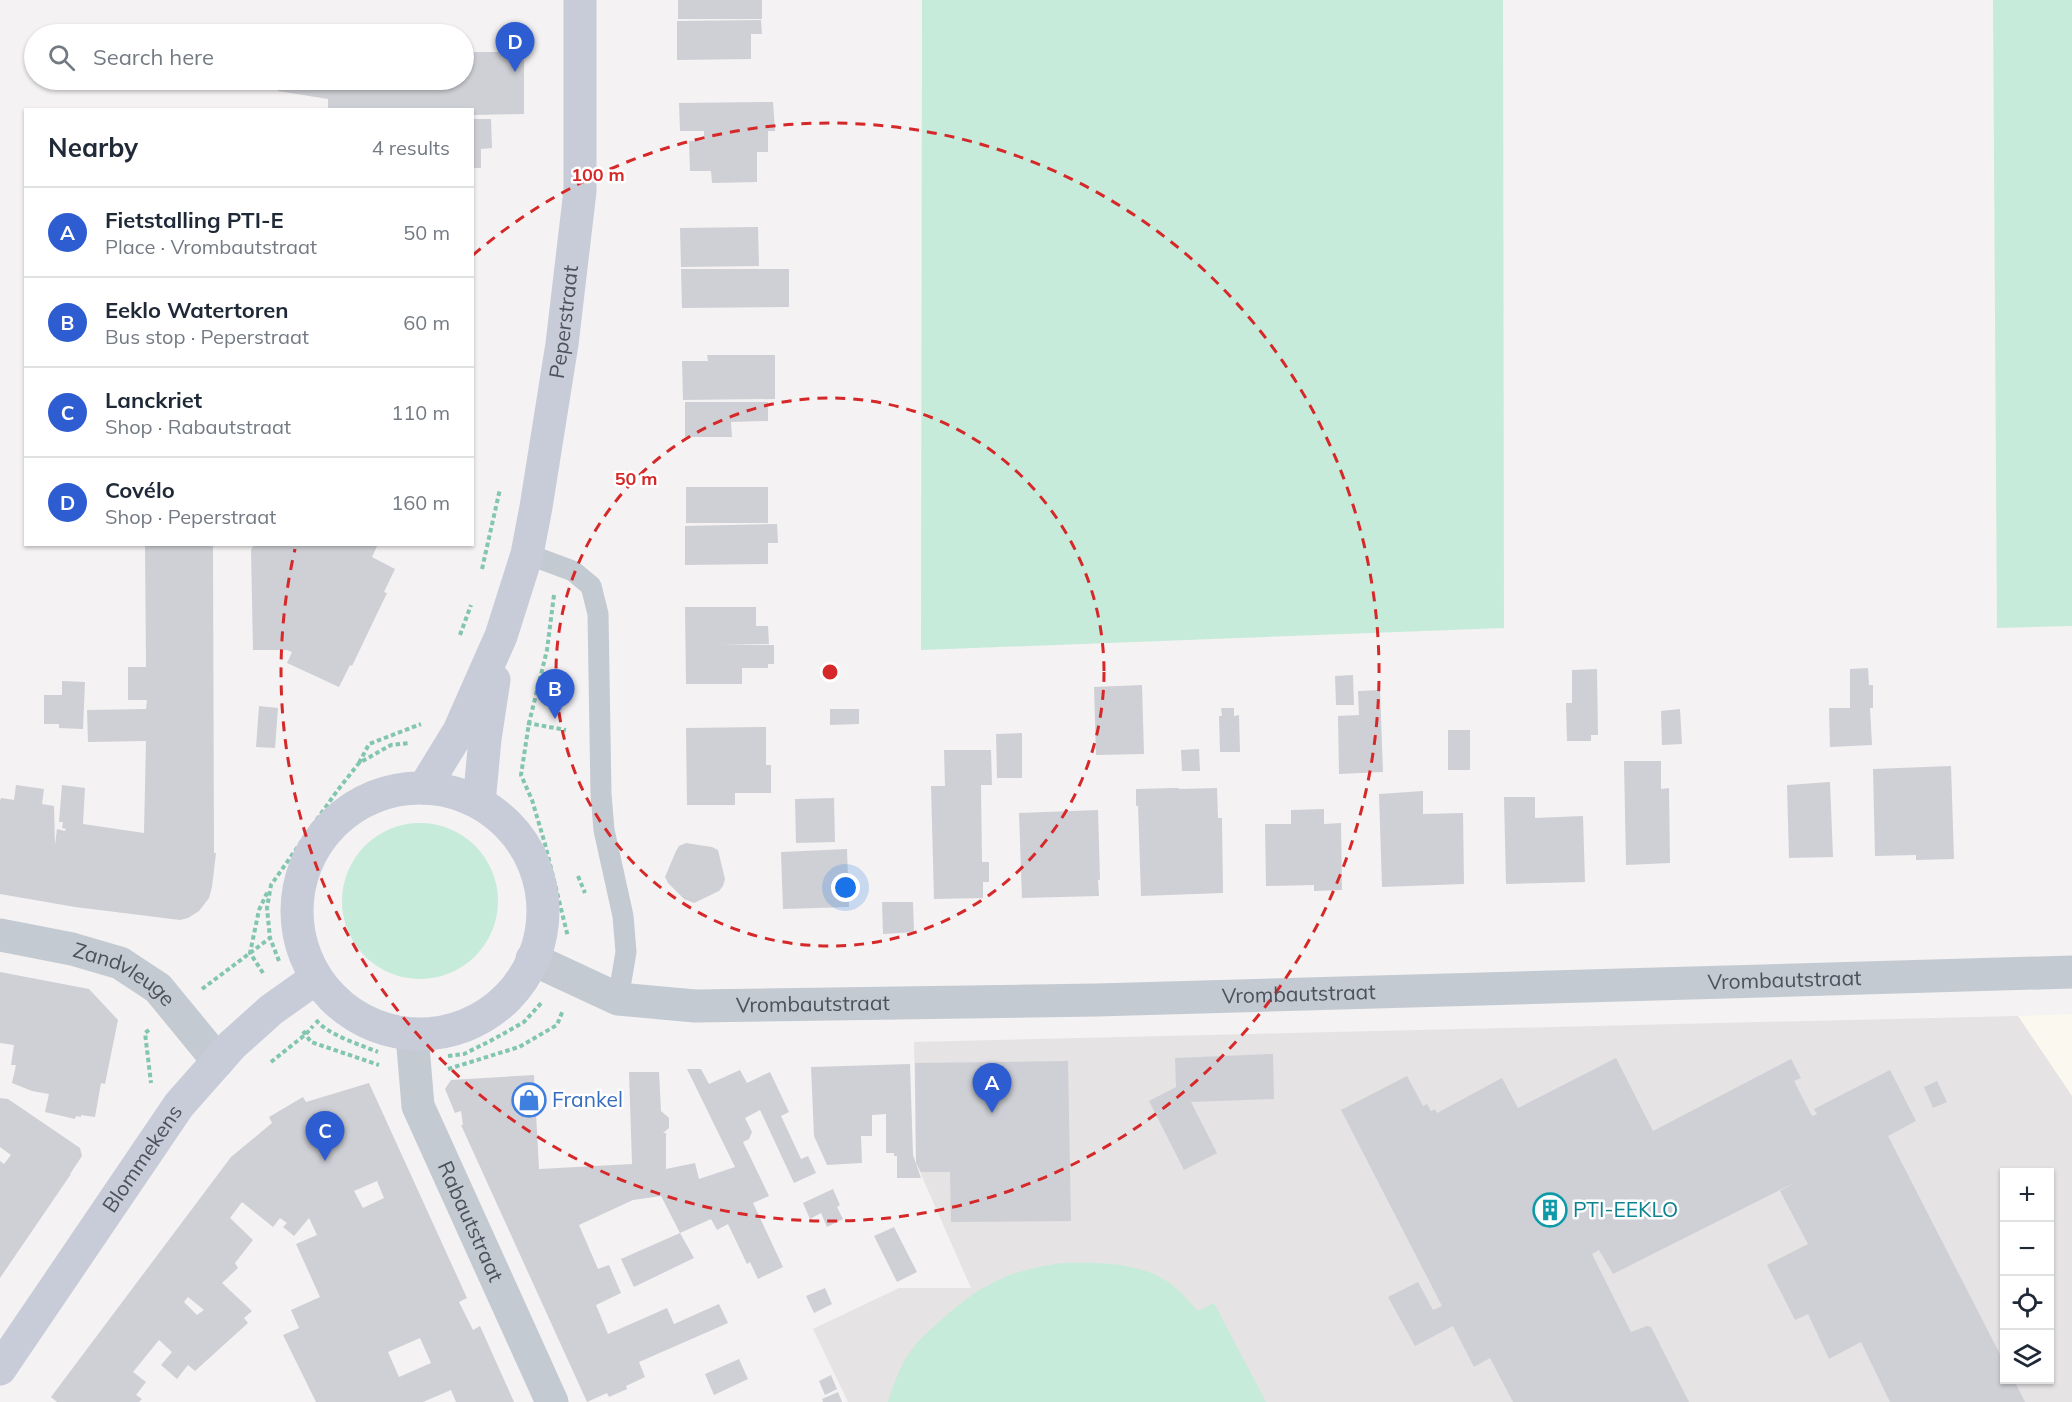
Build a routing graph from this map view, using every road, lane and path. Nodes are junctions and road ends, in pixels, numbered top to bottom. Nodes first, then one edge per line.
1 (580, 0) edge
2 (501, 487) dead end
3 (527, 554) junction
4 (558, 565) junction
5 (481, 573) dead end
6 (472, 602) dead end
7 (501, 636) junction
8 (457, 643) dead end
9 (522, 722) dead end
10 (424, 723) dead end
11 (529, 723) junction
12 (566, 730) dead end
13 (420, 733) dead end
14 (416, 742) dead end
15 (424, 788) junction
16 (479, 803) junction
17 (0, 935) edge
18 (270, 938) dead end
19 (547, 966) junction
20 (2072, 972) edge
21 (316, 978) junction
22 (618, 999) junction
23 (413, 1047) junction
24 (218, 1061) junction
25 (262, 1068) dead end
26 (0, 1369) edge
27 (552, 1402) edge

1 - 3 main road, Peperstraat
2 - 5 path
3 - 4 lane
3 - 7 main road, Peperstraat
4 - 11 path
4 - 22 lane
6 - 8 path
7 - 15 main road, Peperstraat
7 - 16 main road, Peperstraat
9 - 11 path
10 - 13 path
11 - 12 path
11 - 19 path
14 - 18 path
15 - 16 main road
15 - 21 main road
16 - 19 main road
17 - 24 street, Zandvleuge
19 - 22 street, Vrombautstraat
19 - 23 main road
19 - 23 path
20 - 22 street, Vrombautstraat
21 - 23 main road
21 - 24 main road, Blommekens
23 - 25 path
23 - 27 street, Rabautstraat
24 - 26 main road, Blommekens

